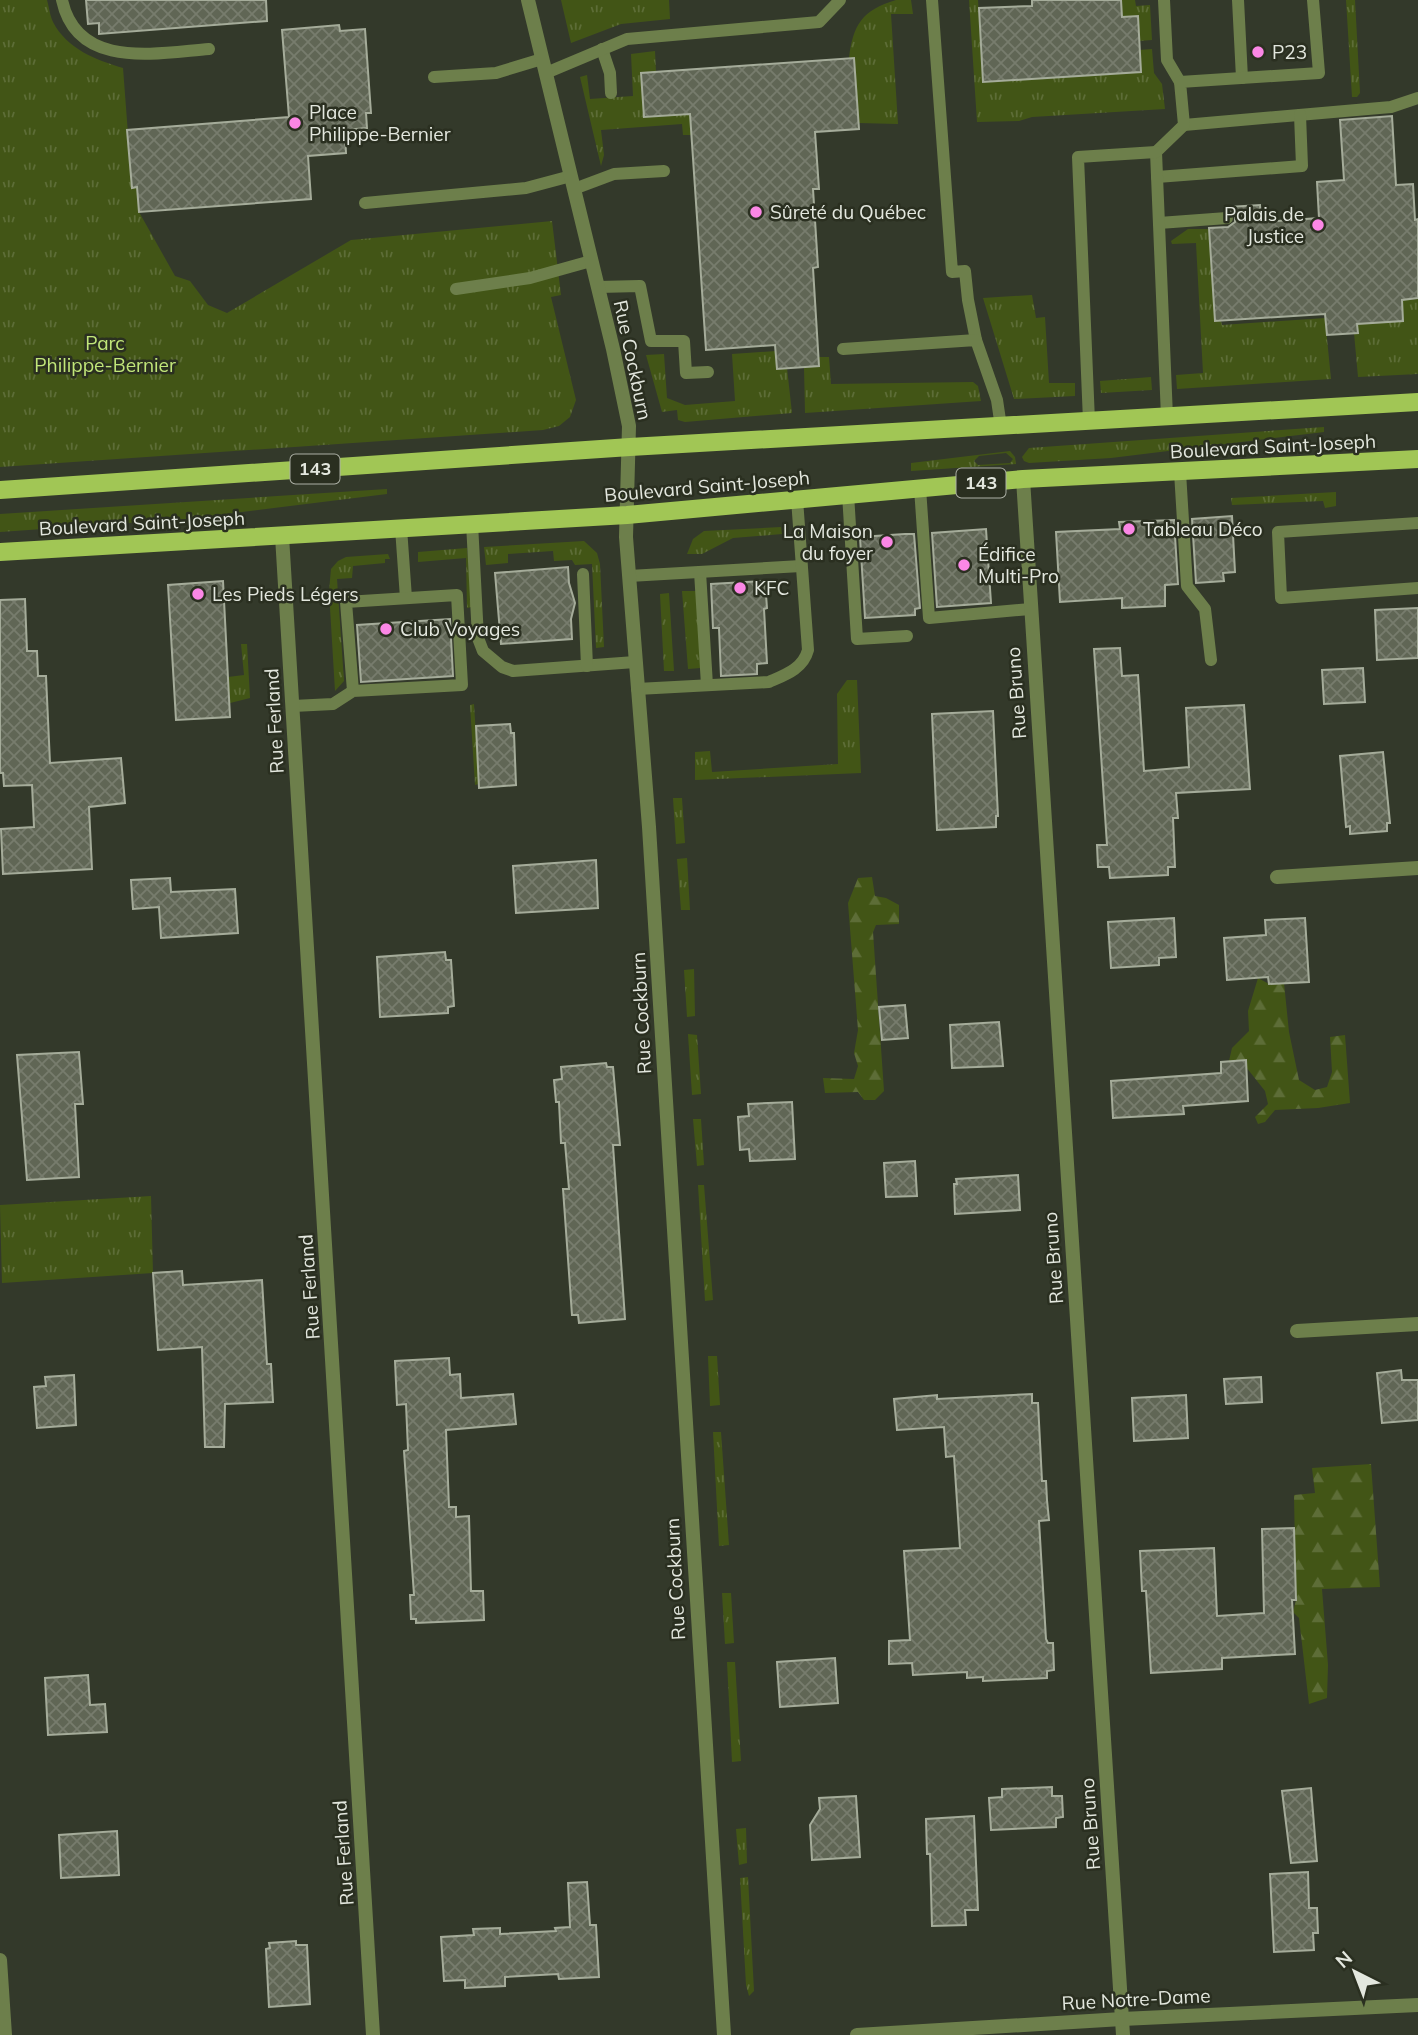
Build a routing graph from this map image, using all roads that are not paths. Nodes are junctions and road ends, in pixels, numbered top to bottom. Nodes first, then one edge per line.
1 (62, 0) edge
2 (528, 0) edge
3 (840, 0) edge
4 (932, 0) edge
5 (1164, 0) edge
6 (1238, 0) edge
7 (1313, 0) edge
8 (602, 49) junction
9 (209, 50) dead end
10 (544, 66) junction
11 (434, 78) dead end
12 (1242, 78) junction
13 (1180, 82) junction
14 (611, 93) dead end
15 (1418, 98) edge
16 (1300, 115) junction
17 (1184, 125) junction
18 (1156, 152) junction
19 (664, 171) dead end
20 (1157, 177) junction
21 (572, 183) junction
22 (365, 203) dead end
23 (1227, 218) dead end
24 (1159, 223) junction
25 (592, 261) junction
26 (598, 287) junction
27 (456, 289) dead end
28 (976, 340) junction
29 (843, 349) dead end
30 (708, 372) dead end
31 (1418, 402) edge
32 (1167, 417) junction
33 (1089, 421) junction
34 (1001, 426) junction
35 (630, 447) junction
36 (1418, 459) edge
37 (1180, 472) junction
38 (1023, 479) junction
39 (920, 488) junction
40 (0, 490) edge
41 (848, 494) junction
42 (797, 499) junction
43 (627, 514) junction
44 (472, 523) junction
45 (1418, 523) edge
46 (401, 528) junction
47 (282, 536) junction
48 (0, 552) edge
49 (802, 566) junction
50 (700, 572) junction
51 (583, 574) dead end
52 (629, 576) junction
53 (1418, 588) edge
54 (406, 598) junction
55 (1030, 609) junction
56 (907, 636) dead end
57 (1211, 660) dead end
58 (635, 662) junction
59 (587, 666) junction
60 (707, 685) junction
61 (637, 689) junction
62 (352, 691) junction
63 (293, 706) junction
64 (1418, 868) edge
65 (1276, 877) dead end
66 (1418, 1324) edge
67 (1297, 1331) dead end
68 (0, 1960) edge
69 (1418, 2005) edge
70 (1122, 2019) junction
71 (5, 2035) edge
72 (373, 2035) edge
73 (724, 2035) edge
74 (857, 2035) edge
75 (1123, 2035) edge

1 - 9 lane
2 - 10 street, Rue Cockburn
3 - 8 lane
4 - 28 lane
5 - 13 lane
6 - 12 lane
7 - 12 lane
8 - 10 lane
8 - 14 lane
10 - 11 lane
10 - 21 street, Rue Cockburn
12 - 13 lane
13 - 17 lane
15 - 16 lane
16 - 17 lane
16 - 20 lane
17 - 18 lane
18 - 20 lane
18 - 33 lane
19 - 21 lane
20 - 24 lane
21 - 22 lane
21 - 25 street, Rue Cockburn
23 - 24 lane
24 - 32 lane
25 - 26 street, Rue Cockburn
25 - 27 lane
26 - 30 lane
26 - 35 street, Rue Cockburn
28 - 29 lane
28 - 34 lane
31 - 32 main road, Boulevard Saint-Joseph / 143
32 - 33 main road, Boulevard Saint-Joseph / 143
33 - 34 main road, Boulevard Saint-Joseph / 143
34 - 35 main road, Boulevard Saint-Joseph / 143
35 - 40 main road, Boulevard Saint-Joseph / 143
35 - 43 street, Rue Cockburn
36 - 37 main road, Boulevard Saint-Joseph / 143
37 - 38 main road, Boulevard Saint-Joseph / 143
37 - 57 lane
38 - 39 main road, Boulevard Saint-Joseph / 143
38 - 55 street, Rue Bruno
39 - 41 main road, Boulevard Saint-Joseph / 143
39 - 55 lane
41 - 42 main road, Boulevard Saint-Joseph / 143
41 - 56 lane
42 - 43 main road, Boulevard Saint-Joseph / 143
42 - 49 lane
43 - 44 main road, Boulevard Saint-Joseph / 143
43 - 52 street, Rue Cockburn
44 - 46 main road, Boulevard Saint-Joseph / 143
44 - 59 lane
45 - 53 lane
46 - 47 main road, Boulevard Saint-Joseph / 143
46 - 54 lane
47 - 48 main road, Boulevard Saint-Joseph / 143
47 - 63 street, Rue Ferland
49 - 50 lane
49 - 60 lane
50 - 52 lane
50 - 60 lane
51 - 59 lane
52 - 58 street, Rue Cockburn
54 - 62 lane
54 - 62 lane
55 - 70 street, Rue Bruno
58 - 59 lane
58 - 61 street, Rue Cockburn
60 - 61 lane
61 - 73 street, Rue Cockburn
62 - 63 lane
63 - 72 street, Rue Ferland
64 - 65 street
66 - 67 street
68 - 71 street
69 - 70 street, Rue Notre-Dame
70 - 74 street, Rue Notre-Dame
70 - 75 street, Rue Bruno

